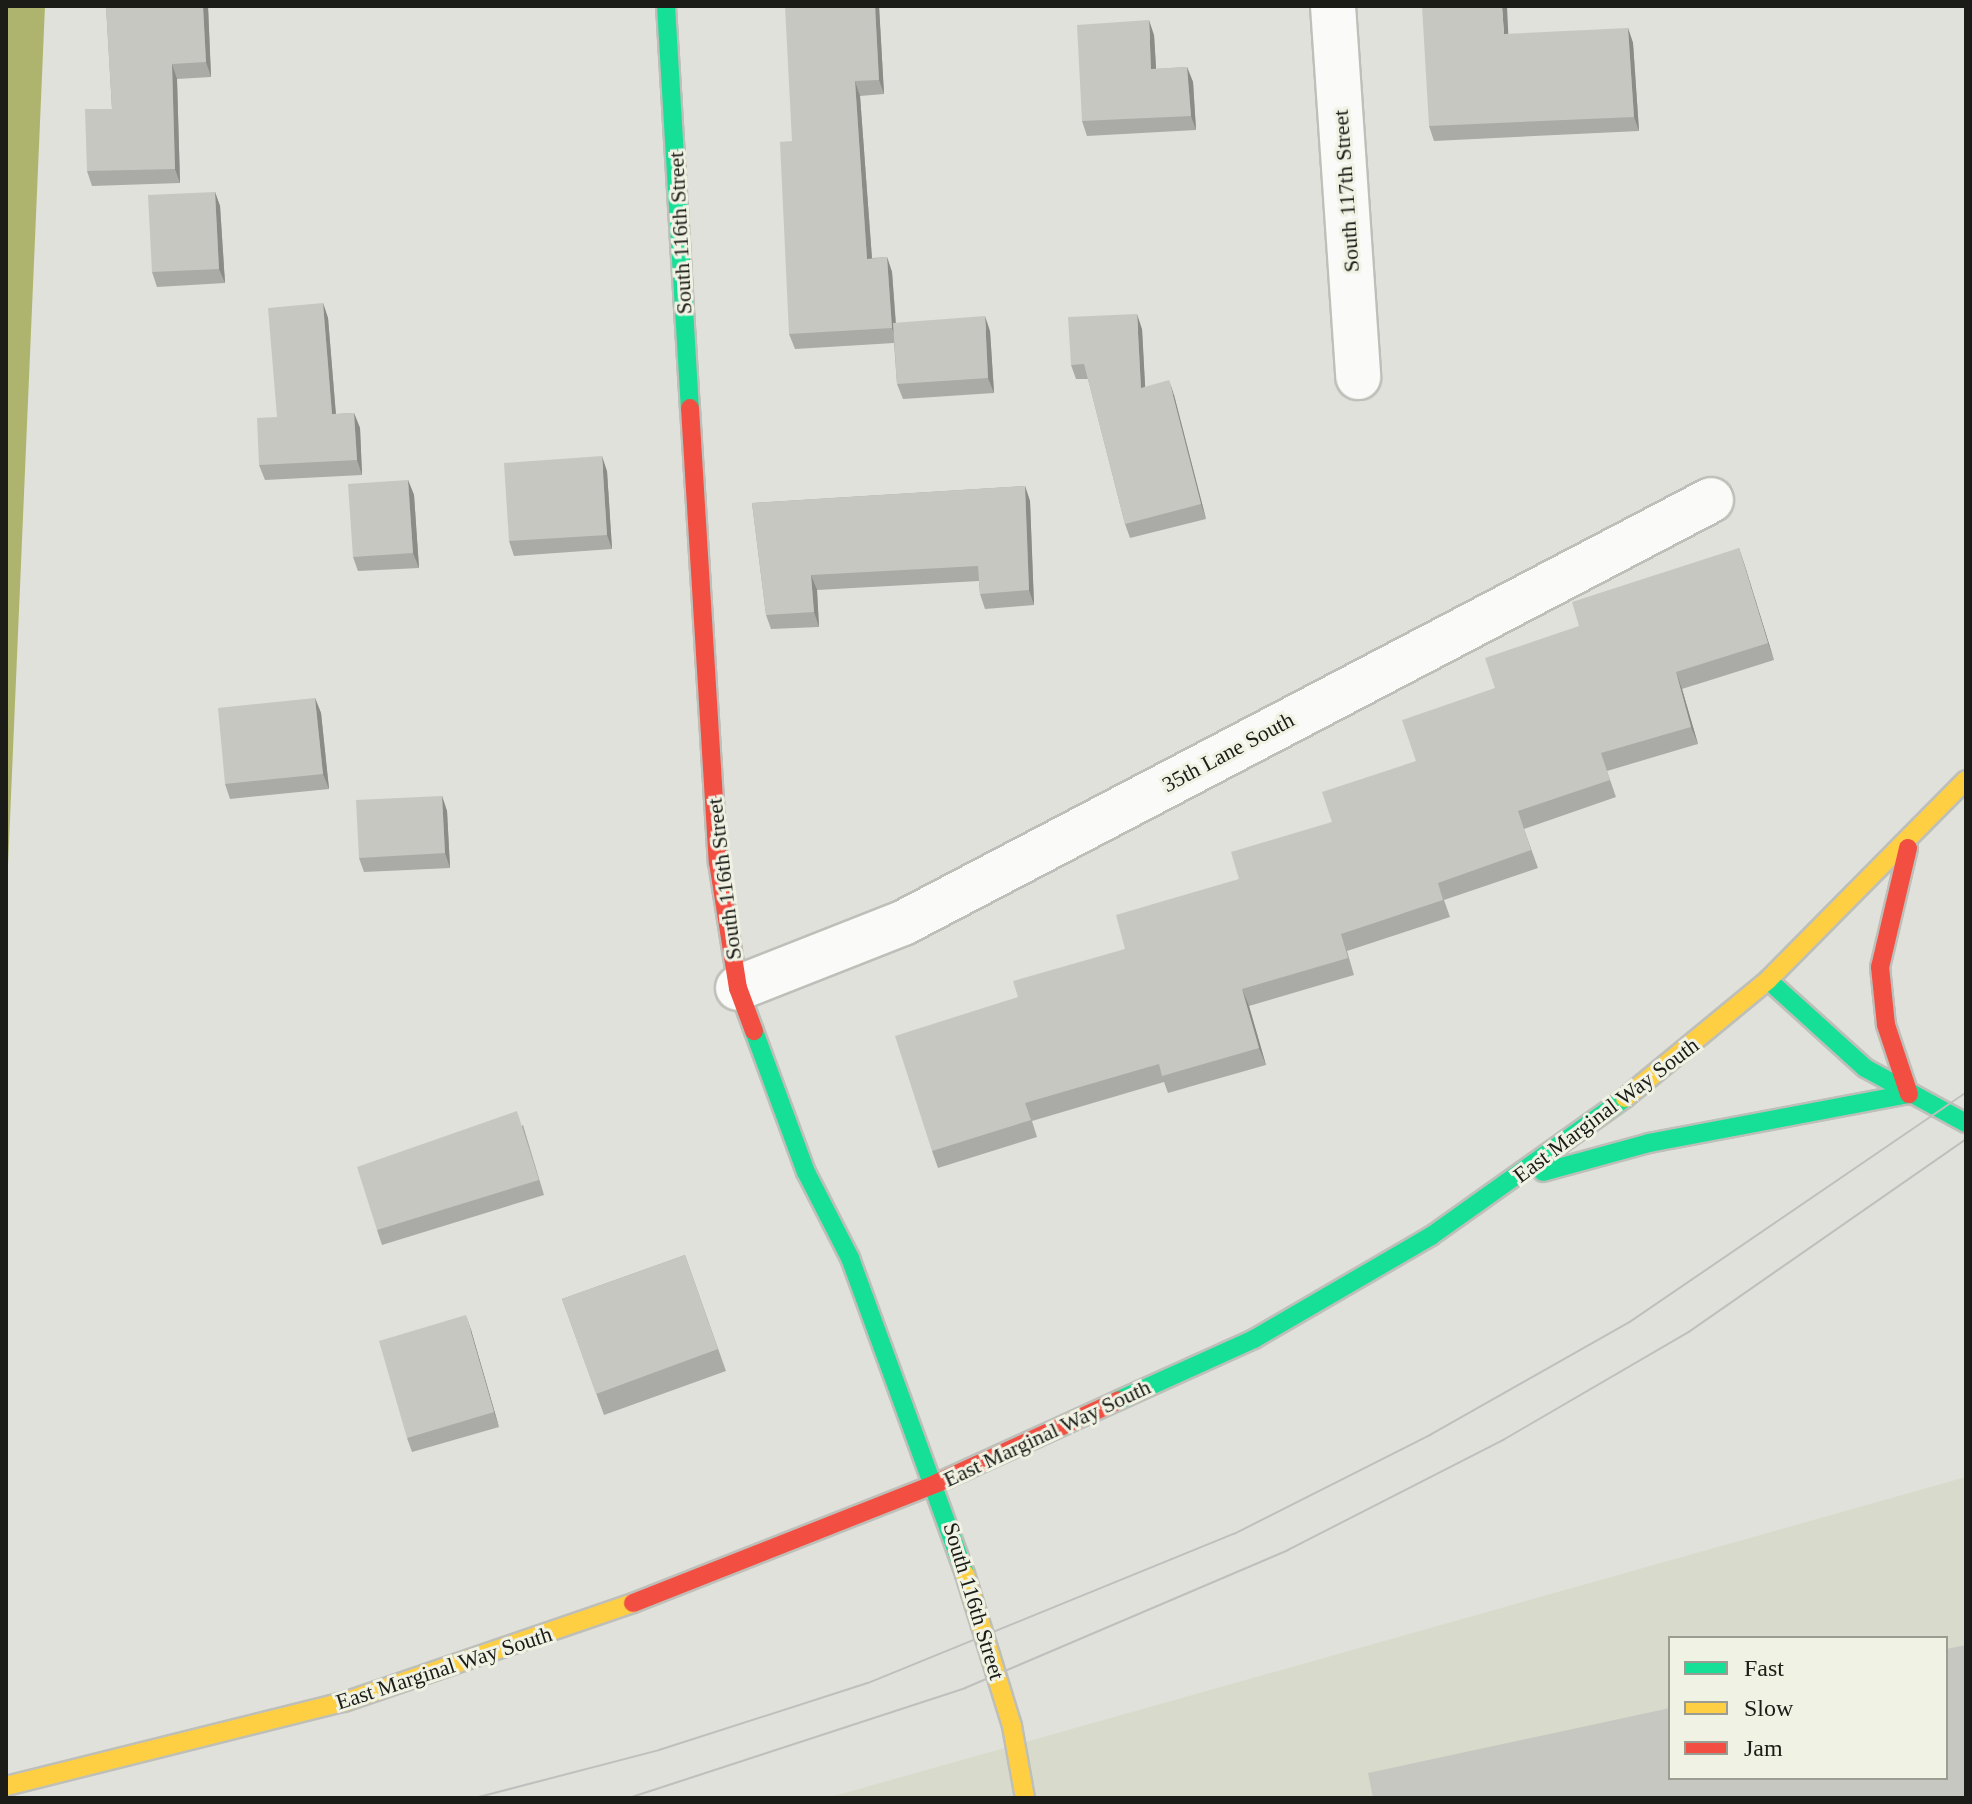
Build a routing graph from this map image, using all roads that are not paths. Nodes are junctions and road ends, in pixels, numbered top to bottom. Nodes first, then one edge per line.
1 (666, 6) edge
2 (1333, 6) edge
3 (1358, 377) dead end
4 (1711, 500) dead end
5 (1966, 780) edge
6 (1909, 842) junction
7 (1768, 980) junction
8 (738, 988) junction
9 (1909, 1094) junction
10 (1966, 1123) edge
11 (1517, 1178) junction
12 (937, 1483) junction
13 (6, 1786) edge
14 (1025, 1798) edge

1 - 8 street, South 116th Street
2 - 3 street, South 117th Street
4 - 8 street, 35th Lane South
5 - 6 street, East Marginal Way South
6 - 7 street, East Marginal Way South
6 - 9 street
7 - 9 street
7 - 11 street, East Marginal Way South
8 - 12 street, South 116th Street
9 - 10 street
9 - 11 street
11 - 12 street, East Marginal Way South
12 - 13 street, East Marginal Way South
12 - 14 street, South 116th Street

